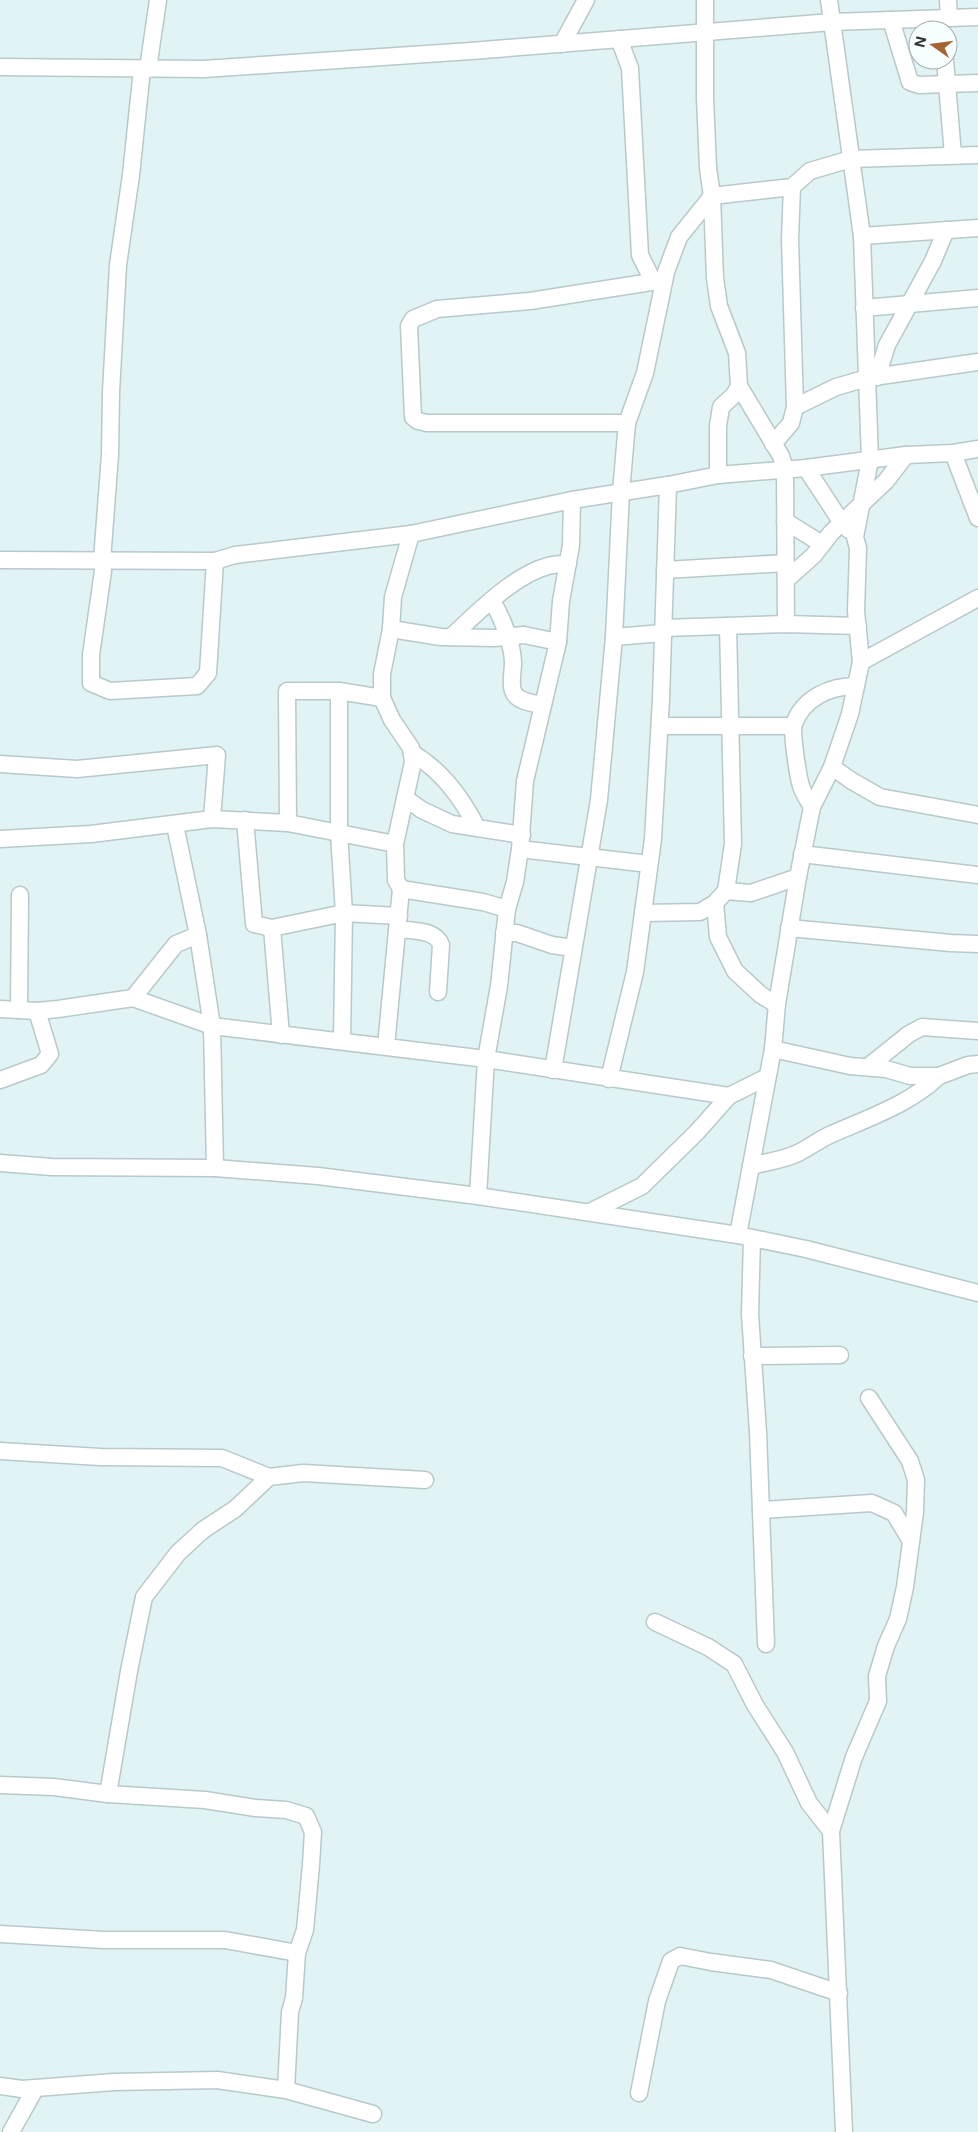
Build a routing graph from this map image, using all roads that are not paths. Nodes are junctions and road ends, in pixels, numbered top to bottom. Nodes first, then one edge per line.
1 (158, 0) edge
2 (586, 0) edge
3 (705, 0) edge
4 (829, 0) edge
5 (948, 0) edge
6 (978, 17) edge
7 (891, 20) junction
8 (944, 20) edge
9 (958, 20) edge
10 (908, 21) edge
11 (832, 22) junction
12 (705, 32) junction
13 (619, 39) junction
14 (562, 44) junction
15 (0, 67) edge
16 (145, 69) junction
17 (946, 70) edge
18 (978, 83) edge
19 (947, 85) junction
20 (952, 155) junction
21 (978, 155) edge
22 (851, 159) junction
23 (792, 187) junction
24 (712, 196) junction
25 (978, 228) edge
26 (946, 230) junction
27 (862, 236) junction
28 (659, 280) junction
29 (978, 298) edge
30 (908, 304) junction
31 (864, 308) junction
32 (978, 362) edge
33 (872, 378) junction
34 (739, 386) junction
35 (795, 407) junction
36 (627, 422) junction
37 (773, 444) junction
38 (978, 449) edge
39 (952, 453) junction
40 (906, 455) junction
41 (870, 460) junction
42 (806, 468) junction
43 (785, 469) junction
44 (718, 475) junction
45 (668, 485) junction
46 (621, 492) junction
47 (572, 500) junction
48 (862, 505) junction
49 (978, 518) edge
50 (785, 521) junction
51 (842, 523) junction
52 (411, 534) junction
53 (856, 537) junction
54 (822, 544) junction
55 (0, 560) edge
56 (102, 560) junction
57 (215, 561) junction
58 (568, 564) junction
59 (665, 570) junction
60 (786, 571) junction
61 (978, 598) edge
62 (492, 601) junction
63 (970, 607) edge
64 (786, 624) junction
65 (728, 626) junction
66 (858, 626) junction
67 (391, 629) junction
68 (663, 630) junction
69 (507, 636) junction
70 (451, 637) junction
71 (614, 637) junction
72 (558, 642) junction
73 (861, 662) junction
74 (856, 686) junction
75 (339, 691) junction
76 (382, 698) junction
77 (543, 705) junction
78 (660, 726) junction
79 (730, 726) junction
80 (793, 726) junction
81 (412, 752) junction
82 (0, 764) edge
83 (832, 767) junction
84 (405, 798) junction
85 (812, 807) junction
86 (978, 815) edge
87 (212, 819) junction
88 (245, 820) junction
89 (288, 822) junction
90 (174, 825) junction
91 (477, 828) junction
92 (339, 833) junction
93 (0, 839) edge
94 (521, 842) junction
95 (396, 844) junction
96 (802, 854) junction
97 (589, 856) junction
98 (650, 864) junction
99 (978, 875) edge
100 (798, 878) junction
101 (402, 889) junction
102 (726, 891) junction
103 (20, 895) dead end
104 (715, 903) junction
105 (507, 909) junction
106 (344, 913) junction
107 (643, 913) junction
108 (398, 922) junction
109 (272, 928) junction
110 (789, 928) junction
111 (504, 933) junction
112 (198, 935) junction
113 (978, 944) edge
114 (574, 948) junction
115 (438, 992) dead end
116 (133, 998) junction
117 (777, 1005) junction
118 (0, 1008) edge
119 (19, 1010) junction
120 (37, 1011) junction
121 (212, 1026) junction
122 (978, 1031) edge
123 (281, 1035) junction
124 (342, 1041) junction
125 (386, 1046) junction
126 (773, 1048) junction
127 (486, 1059) junction
128 (978, 1064) edge
129 (869, 1066) junction
130 (552, 1070) junction
131 (939, 1076) junction
132 (766, 1077) junction
133 (609, 1079) junction
134 (0, 1080) edge
135 (729, 1096) junction
136 (0, 1163) edge
137 (751, 1166) junction
138 (215, 1168) junction
139 (478, 1196) junction
140 (590, 1212) junction
141 (745, 1236) junction
142 (978, 1293) edge
143 (840, 1355) dead end
144 (752, 1356) junction
145 (869, 1398) dead end
146 (0, 1451) edge
147 (269, 1477) junction
148 (425, 1480) dead end
149 (761, 1510) junction
150 (911, 1541) junction
151 (654, 1622) dead end
152 (766, 1644) dead end
153 (0, 1785) edge
154 (108, 1794) junction
155 (830, 1831) junction
156 (0, 1934) edge
157 (297, 1953) junction
158 (839, 1993) junction
159 (0, 2086) edge
160 (35, 2088) junction
161 (286, 2090) junction
162 (639, 2093) dead end
163 (373, 2114) dead end
164 (11, 2132) edge
165 (844, 2132) edge

1 - 16 street
2 - 14 street
3 - 12 street
4 - 11 street
5 - 8 street
6 - 9 street
7 - 10 street
7 - 11 street
7 - 19 street
11 - 12 street
11 - 22 street
12 - 13 street
12 - 24 street
13 - 14 street
13 - 28 street
14 - 16 street
15 - 16 street
16 - 56 street
17 - 19 street
18 - 19 street
19 - 20 street
20 - 21 street
20 - 22 street
22 - 23 street
22 - 27 street
23 - 24 street
23 - 35 street
24 - 28 street
24 - 34 street
25 - 26 street
26 - 27 street
26 - 30 street
27 - 31 street
28 - 36 street
28 - 36 street
29 - 30 street
30 - 31 street
30 - 33 street
31 - 33 street
32 - 33 street
33 - 35 street
33 - 41 street
34 - 37 street
34 - 44 street
35 - 37 street
36 - 46 street
37 - 43 street
38 - 39 street
39 - 40 street
39 - 49 street
40 - 41 street
40 - 48 street
41 - 42 street
41 - 48 street
42 - 43 street
42 - 51 street
43 - 44 street
43 - 50 street
44 - 45 street
45 - 46 street
45 - 59 street
46 - 47 street
46 - 71 street
47 - 52 street
47 - 58 street
48 - 51 street
48 - 53 street
50 - 54 street
50 - 60 street
51 - 53 street
51 - 54 street
52 - 57 street
52 - 67 street
53 - 66 street
54 - 60 street
55 - 56 street
56 - 57 street
56 - 57 street
58 - 62 street
58 - 72 street
59 - 60 street
59 - 68 street
60 - 64 street
61 - 63 street
62 - 69 street
62 - 70 street
63 - 73 street
64 - 65 street
64 - 66 street
65 - 68 street
65 - 79 street
66 - 73 street
67 - 70 street
67 - 76 street
68 - 71 street
68 - 78 street
69 - 70 street
69 - 72 street
69 - 77 street
71 - 97 street
72 - 77 street
73 - 74 street
74 - 80 street
74 - 83 street
75 - 76 street
75 - 89 street
75 - 92 street
76 - 81 street
77 - 94 street
78 - 79 street
78 - 98 street
79 - 80 street
79 - 102 street
80 - 85 street
81 - 84 street
81 - 91 street
82 - 87 street
83 - 85 street
83 - 86 street
84 - 91 street
84 - 95 street
85 - 96 street
87 - 88 street
87 - 90 street
88 - 89 street
88 - 109 street
89 - 92 street
90 - 93 street
90 - 112 street
91 - 94 street
92 - 95 street
92 - 106 street
94 - 97 street
94 - 105 street
95 - 101 street
96 - 99 street
96 - 100 street
97 - 98 street
97 - 114 street
98 - 107 street
100 - 102 street
100 - 110 street
101 - 105 street
101 - 108 street
102 - 104 street
103 - 119 street
104 - 107 street
104 - 117 street
105 - 111 street
106 - 108 street
106 - 109 street
106 - 124 street
107 - 133 street
108 - 115 street
108 - 125 street
109 - 123 street
110 - 113 street
110 - 117 street
111 - 114 street
111 - 127 street
112 - 116 street
112 - 121 street
114 - 130 street
116 - 120 street
116 - 121 street
117 - 126 street
118 - 119 street
119 - 120 street
120 - 134 street
121 - 123 street
121 - 138 street
122 - 129 street
123 - 124 street
124 - 125 street
125 - 127 street
126 - 129 street
126 - 132 street
127 - 130 street
127 - 139 street
128 - 131 street
129 - 131 street
130 - 133 street
131 - 137 street
132 - 135 street
132 - 137 street
133 - 135 street
135 - 140 street
136 - 138 street
137 - 141 street
138 - 139 street
139 - 140 street
140 - 141 street
141 - 142 street
141 - 144 street
143 - 144 street
144 - 149 street
145 - 150 street
146 - 147 street
147 - 148 street
147 - 154 street
149 - 150 street
149 - 152 street
150 - 155 street
151 - 155 street
153 - 154 street
154 - 157 street
155 - 158 street
156 - 157 street
157 - 161 street
158 - 162 street
158 - 165 street
159 - 160 street
160 - 161 street
160 - 164 street
161 - 163 street

